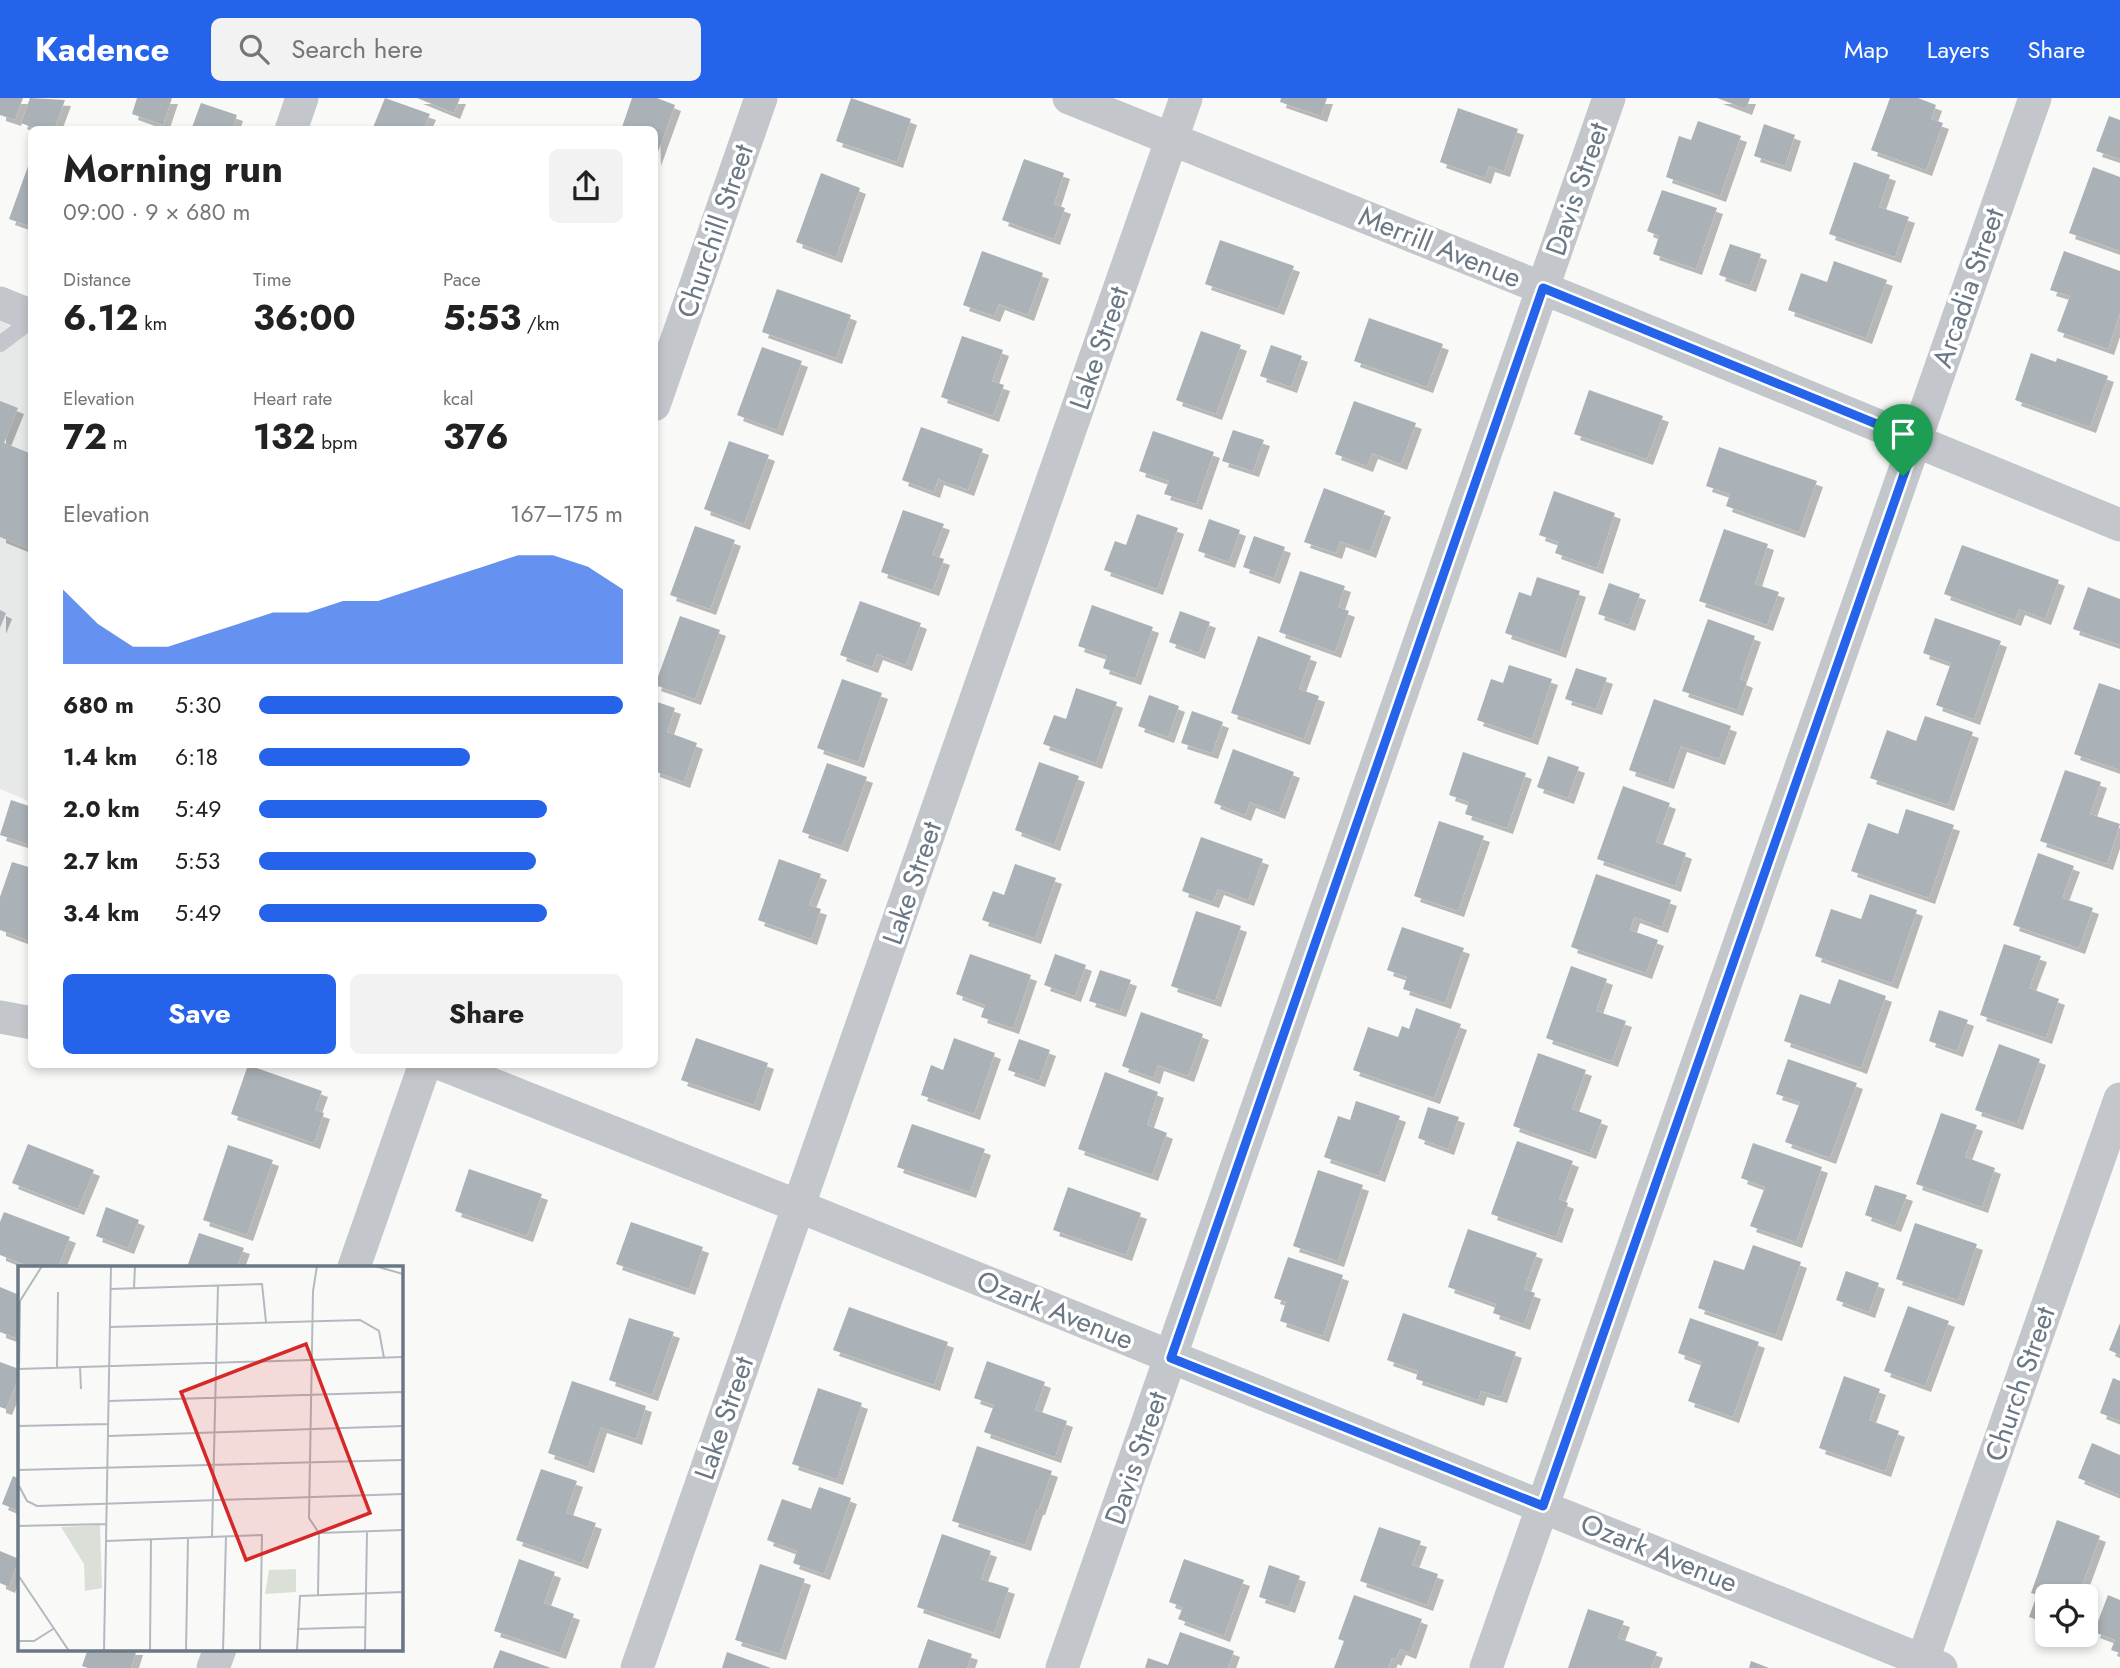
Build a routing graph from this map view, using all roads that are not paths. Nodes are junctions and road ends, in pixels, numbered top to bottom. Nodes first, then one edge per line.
1 (302, 98) edge
2 (761, 98) edge
3 (1069, 98) edge
4 (1186, 98) edge
5 (1609, 98) edge
6 (2035, 98) edge
7 (292, 126) edge
8 (1172, 139) junction
9 (1543, 288) junction
10 (0, 303) edge
11 (28, 316) edge
12 (28, 321) edge
13 (0, 344) edge
14 (658, 394) edge
15 (1916, 440) junction
16 (2120, 525) edge
17 (0, 1017) edge
18 (28, 1022) edge
19 (424, 1068) edge
20 (451, 1068) edge
21 (2120, 1099) edge
22 (798, 1206) junction
23 (354, 1266) edge
24 (1171, 1358) junction
25 (1543, 1506) junction
26 (220, 1650) edge
27 (1928, 1666) edge
28 (213, 1668) edge
29 (637, 1668) edge
30 (1062, 1668) edge
31 (1486, 1668) edge

1 - 7 street
2 - 14 street, Churchill Street
3 - 8 street, Merrill Avenue
4 - 8 street, Lake Street
5 - 9 street, Davis Street
6 - 15 street, Arcadia Street
8 - 9 street, Merrill Avenue
8 - 22 street, Lake Street
9 - 15 street, Merrill Avenue
9 - 24 street, Davis Street
10 - 11 street
12 - 13 lane
15 - 16 street, Merrill Avenue
15 - 25 street, Arcadia Street
17 - 18 street
19 - 23 street
20 - 22 street, Ozark Avenue
21 - 27 street, Church Street
22 - 24 street, Ozark Avenue
22 - 29 street, Lake Street
24 - 25 street, Ozark Avenue
24 - 30 street, Davis Street
25 - 27 street, Ozark Avenue
25 - 31 street, Arcadia Street
26 - 28 street

